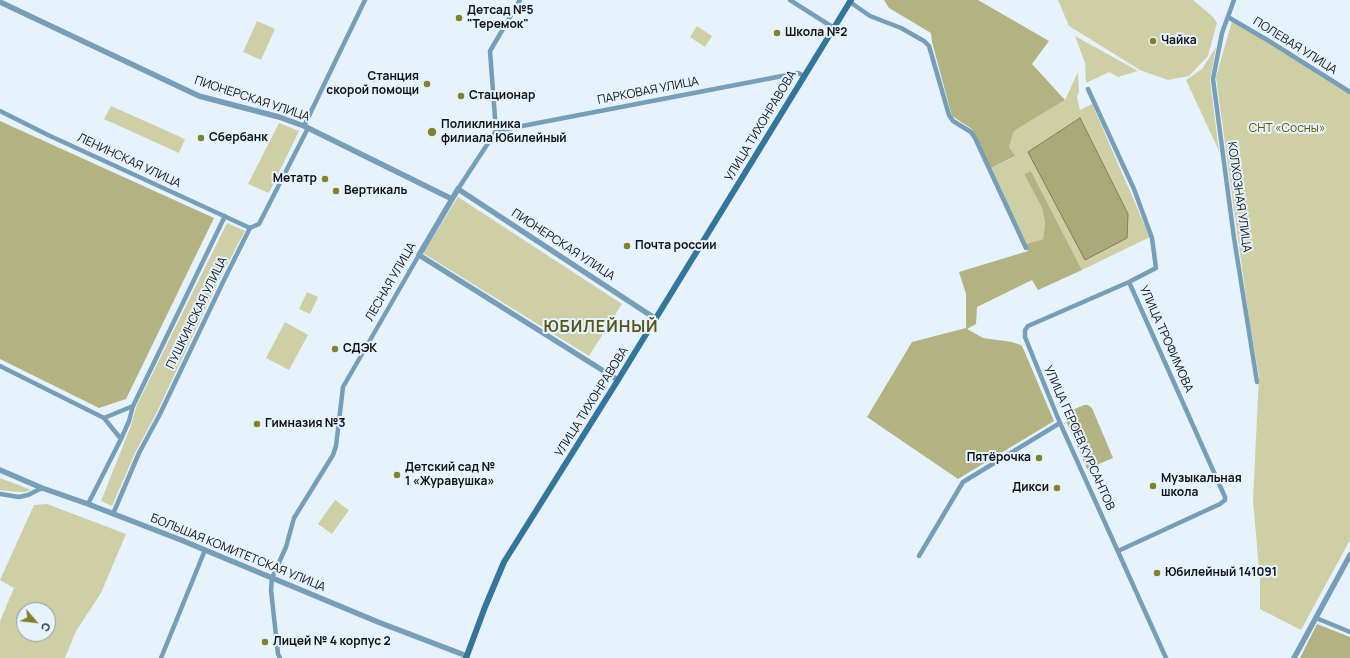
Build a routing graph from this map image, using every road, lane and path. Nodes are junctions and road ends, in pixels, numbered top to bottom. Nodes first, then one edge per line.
1 (365, 0) edge
2 (520, 0) edge
3 (790, 0) edge
4 (1234, 0) edge
5 (850, 1) edge
6 (0, 2) edge
7 (1228, 17) junction
8 (834, 28) junction
9 (804, 76) junction
10 (1088, 88) dead end
11 (1350, 92) edge
12 (0, 111) edge
13 (306, 127) junction
14 (496, 131) junction
15 (458, 189) junction
16 (452, 199) junction
17 (225, 216) junction
18 (250, 228) junction
19 (1026, 248) dead end
20 (419, 255) junction
21 (1129, 282) junction
22 (656, 318) junction
23 (0, 366) edge
24 (618, 380) junction
25 (1257, 382) dead end
26 (133, 406) junction
27 (104, 418) junction
28 (1060, 423) junction
29 (121, 438) junction
30 (0, 470) edge
31 (42, 488) junction
32 (0, 494) edge
33 (88, 504) junction
34 (113, 514) junction
35 (205, 550) junction
36 (1118, 552) junction
37 (1350, 555) edge
38 (919, 556) dead end
39 (272, 578) junction
40 (1316, 618) junction
41 (1350, 632) edge
42 (466, 657) edge
43 (161, 658) edge
44 (280, 658) edge
45 (1166, 658) edge
46 (1294, 658) edge

1 - 13 street, ПУШКИНСКАЯ УЛИЦА
2 - 14 street
3 - 8 street
4 - 7 street, КОЛХОЗНАЯ УЛИЦА
5 - 8 main road, УЛИЦА ТИХОНРАВОВА
5 - 19 street
6 - 13 street, ПИОНЕРСКАЯ УЛИЦА
7 - 11 street, ПОЛЕВАЯ УЛИЦА
7 - 25 street, КОЛХОЗНАЯ УЛИЦА
8 - 9 main road, УЛИЦА ТИХОНРАВОВА
9 - 14 street, ПАРКОВАЯ УЛИЦА
9 - 22 main road, УЛИЦА ТИХОНРАВОВА
10 - 21 street, УЛИЦА ТРОФИМОВА
12 - 17 street, ЛЕНИНСКАЯ УЛИЦА
13 - 16 street, ПИОНЕРСКАЯ УЛИЦА
13 - 18 street, ПУШКИНСКАЯ УЛИЦА
14 - 15 street, ЛЕСНАЯ УЛИЦА
15 - 16 street, ЛЕСНАЯ УЛИЦА
15 - 22 street, ПИОНЕРСКАЯ УЛИЦА
16 - 20 street, ЛЕСНАЯ УЛИЦА
17 - 18 street, ЛЕНИНСКАЯ УЛИЦА
17 - 26 street, ПУШКИНСКАЯ УЛИЦА
18 - 34 street, ПУШКИНСКАЯ УЛИЦА
20 - 24 street
20 - 39 street, ЛЕСНАЯ УЛИЦА
21 - 28 street, УЛИЦА ГЕРОЕВ КУРСАНТОВ
21 - 36 street, УЛИЦА ТРОФИМОВА
22 - 24 main road, УЛИЦА ТИХОНРАВОВА
23 - 27 street
24 - 42 main road, УЛИЦА ТИХОНРАВОВА
26 - 27 street
26 - 29 street, ПУШКИНСКАЯ УЛИЦА
27 - 29 street
28 - 36 street, УЛИЦА ГЕРОЕВ КУРСАНТОВ
28 - 38 street
29 - 33 street, ПУШКИНСКАЯ УЛИЦА
30 - 31 street, БОЛЬШАЯ КОМИТЕТСКАЯ УЛИЦА
31 - 32 street
31 - 33 street, БОЛЬШАЯ КОМИТЕТСКАЯ УЛИЦА
33 - 34 street, БОЛЬШАЯ КОМИТЕТСКАЯ УЛИЦА
34 - 35 street, БОЛЬШАЯ КОМИТЕТСКАЯ УЛИЦА
35 - 39 street, БОЛЬШАЯ КОМИТЕТСКАЯ УЛИЦА
35 - 43 street
36 - 45 street, УЛИЦА ГЕРОЕВ КУРСАНТОВ
37 - 40 street
39 - 42 street, БОЛЬШАЯ КОМИТЕТСКАЯ УЛИЦА
39 - 44 street
40 - 41 street
40 - 46 street

